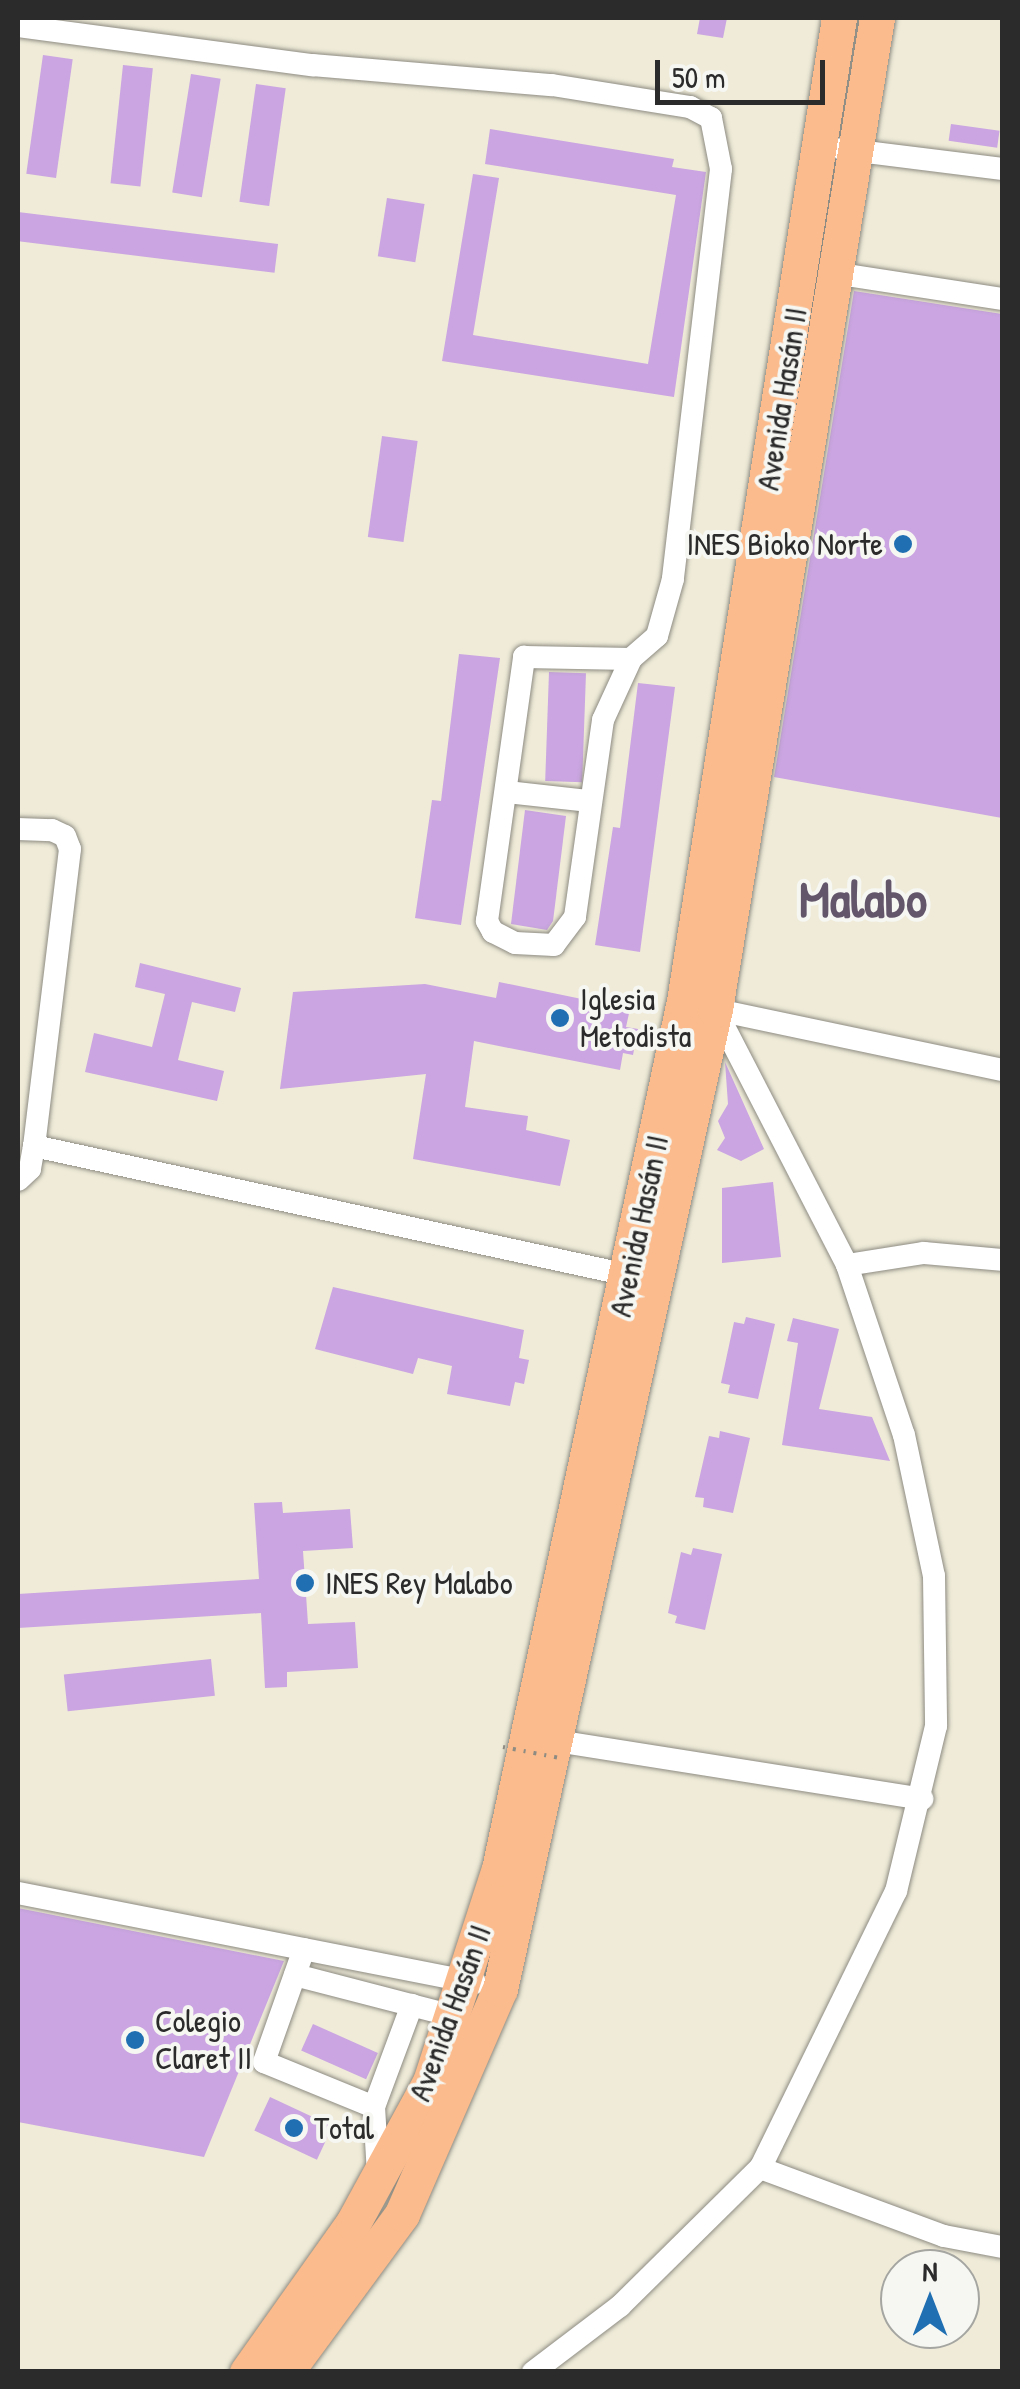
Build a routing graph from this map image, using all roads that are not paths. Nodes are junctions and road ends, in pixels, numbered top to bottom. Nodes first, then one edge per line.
1 (839, 18) edge
2 (877, 18) edge
3 (18, 26) edge
4 (820, 146) junction
5 (857, 150) junction
6 (1002, 170) edge
7 (834, 274) junction
8 (1002, 299) edge
9 (631, 659) junction
10 (506, 792) junction
11 (588, 801) junction
12 (18, 829) edge
13 (699, 1006) junction
14 (1002, 1070) edge
15 (34, 1146) junction
16 (18, 1180) edge
17 (1002, 1260) edge
18 (847, 1265) junction
19 (645, 1278) junction
20 (561, 1750) junction
21 (922, 1799) junction
22 (18, 1893) edge
23 (304, 1949) junction
24 (296, 1975) junction
25 (483, 1985) junction
26 (412, 2005) junction
27 (454, 2016) junction
28 (374, 2107) junction
29 (760, 2168) junction
30 (378, 2183) junction
31 (1002, 2248) edge
32 (247, 2372) edge
33 (286, 2372) edge
34 (532, 2372) edge

1 - 4 main road, Avenida Hasán II
2 - 5 main road, Avenida Hasán II
3 - 9 street
4 - 5 street
4 - 13 main road, Avenida Hasán II
5 - 6 street
5 - 7 main road, Avenida Hasán II
7 - 8 street
7 - 13 main road, Avenida Hasán II
9 - 10 street
9 - 11 street
10 - 11 street
10 - 11 street
12 - 15 street
13 - 14 street
13 - 18 street
13 - 19 main road, Avenida Hasán II
15 - 16 street
15 - 19 street
17 - 18 street
18 - 21 street
19 - 20 main road, Avenida Hasán II
19 - 25 main road, Avenida Hasán II
20 - 21 street
20 - 25 main road, Avenida Hasán II
21 - 29 street
22 - 23 street
23 - 24 street
23 - 25 street
24 - 26 street
24 - 28 street
25 - 27 main road, Avenida Hasán II
25 - 33 main road, Avenida Hasán II
26 - 27 street
26 - 28 street
27 - 30 main road, Avenida Hasán II
28 - 30 street
29 - 31 street
29 - 34 street
30 - 32 main road, Avenida Hasán II

